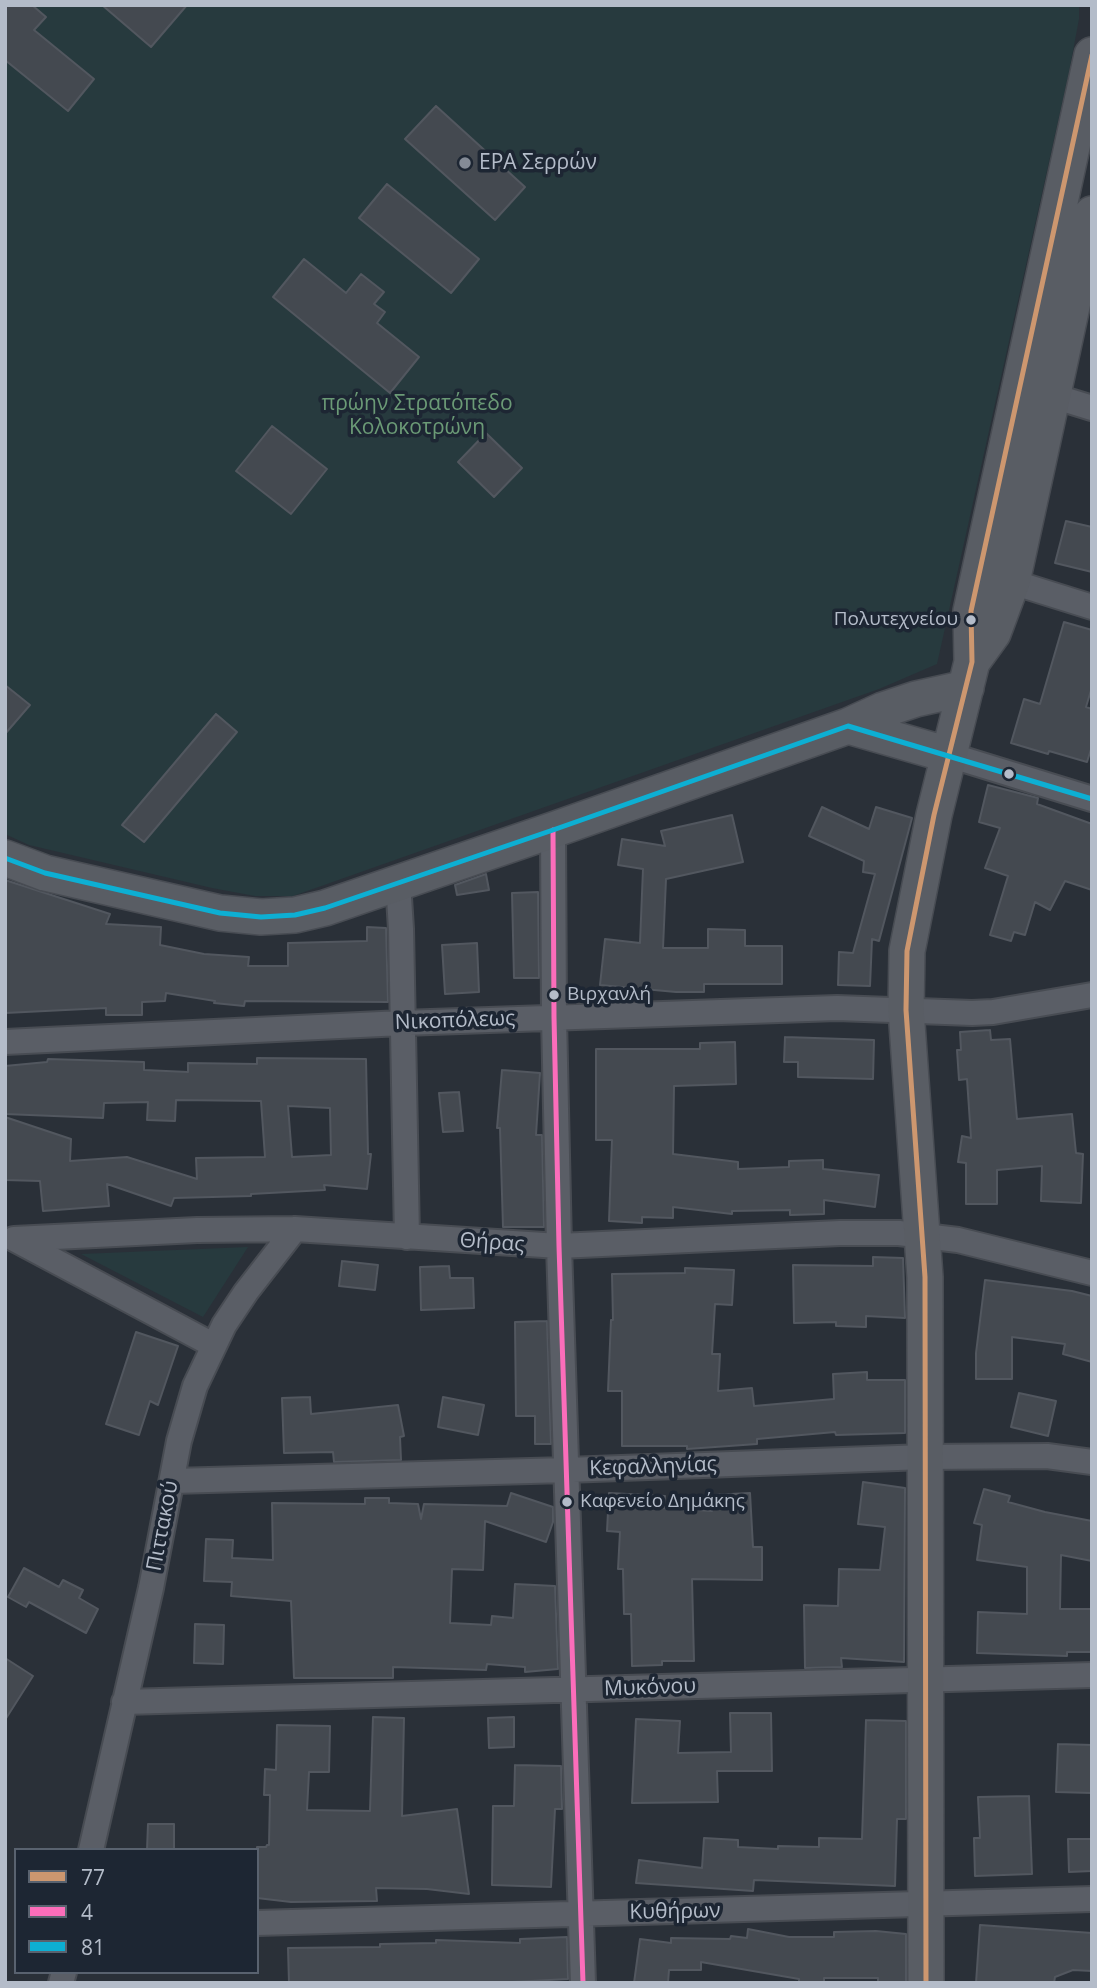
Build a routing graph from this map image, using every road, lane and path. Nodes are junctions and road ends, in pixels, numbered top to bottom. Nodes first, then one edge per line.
1 (1092, 55) edge
2 (1091, 219) edge
3 (1053, 396) junction
4 (1092, 408) edge
5 (1012, 582) junction
6 (1092, 607) edge
7 (969, 675) junction
8 (848, 726) junction
9 (949, 755) junction
10 (1092, 799) edge
11 (553, 830) junction
12 (5, 858) edge
13 (398, 882) junction
14 (1092, 995) edge
15 (906, 1010) junction
16 (554, 1017) junction
17 (402, 1023) junction
18 (5, 1042) edge
19 (295, 1229) junction
20 (922, 1234) junction
21 (10, 1236) edge
22 (407, 1237) junction
23 (559, 1246) junction
24 (1092, 1273) edge
25 (213, 1345) junction
26 (925, 1457) junction
27 (1092, 1462) edge
28 (566, 1470) junction
29 (173, 1481) junction
30 (1092, 1675) edge
31 (924, 1681) junction
32 (572, 1690) junction
33 (124, 1702) junction
34 (91, 1848) edge
35 (1092, 1899) edge
36 (926, 1905) junction
37 (581, 1914) junction
38 (259, 1923) edge
39 (583, 1983) edge
40 (926, 1983) edge

1 - 7 main road
2 - 3 main road
3 - 4 street
3 - 5 main road
5 - 6 street
5 - 7 main road
7 - 8 main road
7 - 9 main road
8 - 9 main road
8 - 11 main road
9 - 10 street
9 - 15 main road
11 - 13 main road
11 - 16 street
12 - 13 main road
13 - 17 street
14 - 15 street, Νικοπόλεως
15 - 16 street, Νικοπόλεως
15 - 20 main road
16 - 17 street, Νικοπόλεως
16 - 23 street
17 - 18 street, Νικοπόλεως
17 - 22 street
19 - 21 street, Θήρας
19 - 22 street, Θήρας
19 - 25 street, Πιττακού
20 - 23 street, Θήρας
20 - 24 street, Θήρας
20 - 26 main road
21 - 25 street
22 - 23 street, Θήρας
23 - 28 street
25 - 29 street, Πιττακού
26 - 27 street, Κεφαλληνίας
26 - 28 street, Κεφαλληνίας
26 - 31 main road
28 - 29 street, Κεφαλληνίας
28 - 32 street
29 - 33 street, Πιττακού
30 - 31 street, Μυκόνου
31 - 32 street, Μυκόνου
31 - 36 main road
32 - 33 street, Μυκόνου
32 - 37 street
33 - 34 street, Πιττακού
35 - 36 street, Κυθήρων
36 - 37 street, Κυθήρων
36 - 40 main road
37 - 38 street, Κυθήρων
37 - 39 street

